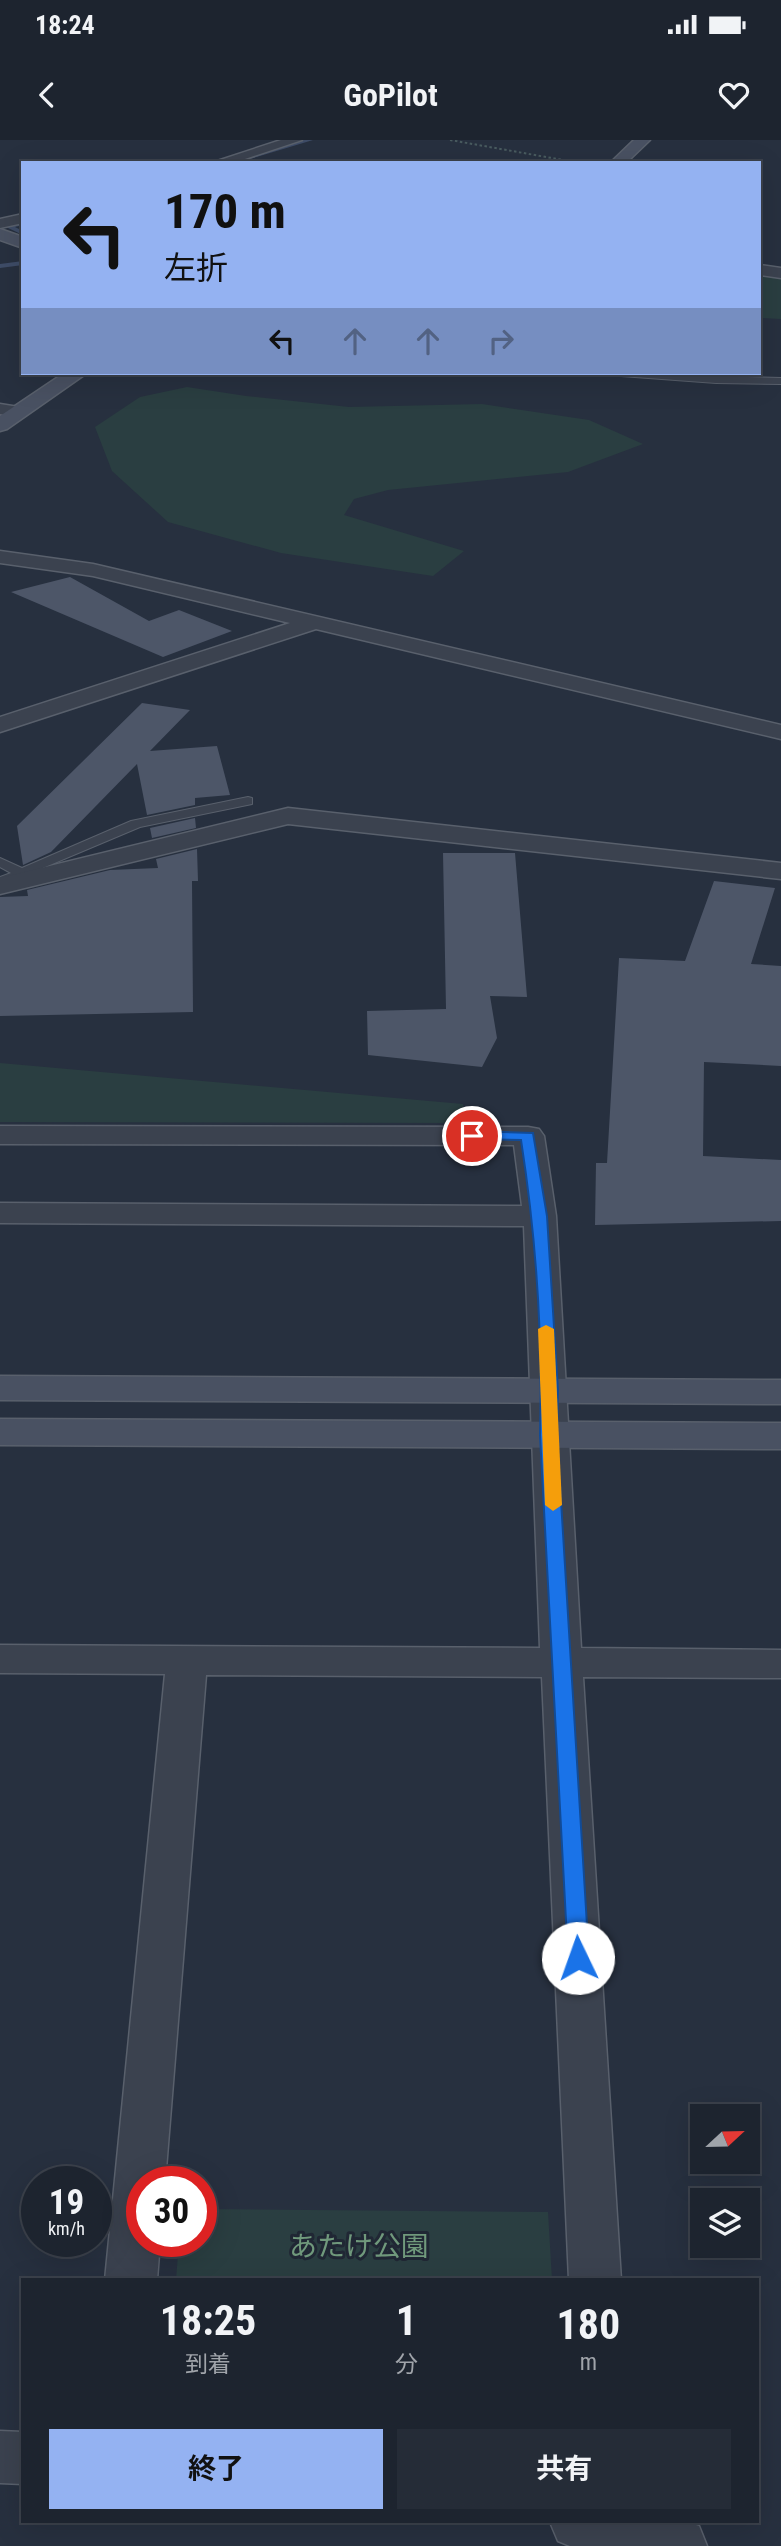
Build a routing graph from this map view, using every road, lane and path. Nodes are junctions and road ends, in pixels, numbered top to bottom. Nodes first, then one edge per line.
1 (295, 140) edge
2 (450, 140) edge
3 (643, 140) edge
4 (226, 161) edge
5 (569, 161) edge
6 (619, 161) edge
7 (21, 219) edge
8 (0, 224) edge
9 (0, 234) edge
10 (21, 242) edge
11 (761, 270) edge
12 (781, 273) edge
13 (73, 375) edge
14 (648, 375) edge
15 (781, 381) edge
16 (10, 410) edge
17 (0, 425) edge
18 (0, 557) edge
19 (316, 622) junction
20 (0, 725) edge
21 (781, 732) edge
22 (248, 801) dead end
23 (0, 862) edge
24 (781, 871) edge
25 (7, 880) edge
26 (0, 1135) edge
27 (0, 1213) edge
28 (540, 1216) junction
29 (0, 1388) edge
30 (550, 1390) junction
31 (781, 1392) edge
32 (0, 1432) edge
33 (549, 1435) junction
34 (781, 1436) edge
35 (0, 1659) edge
36 (187, 1660) junction
37 (563, 1663) junction
38 (781, 1664) edge
39 (131, 2278) edge
40 (595, 2278) edge
41 (0, 2457) edge
42 (21, 2458) edge
43 (598, 2523) edge
44 (679, 2546) edge

1 - 4 street
2 - 5 path
3 - 6 street
7 - 8 street
9 - 10 street
11 - 12 street
13 - 16 street
14 - 15 lane
16 - 17 street
18 - 19 street
19 - 20 street
19 - 21 street
22 - 25 lane
23 - 25 lane
24 - 25 street
26 - 28 street
27 - 28 street
28 - 30 street
29 - 30 street
30 - 31 street
30 - 33 street
32 - 33 street
33 - 34 street
33 - 37 street
35 - 36 street
36 - 37 street
36 - 39 street
37 - 38 street
37 - 40 street
41 - 42 street
43 - 44 street

